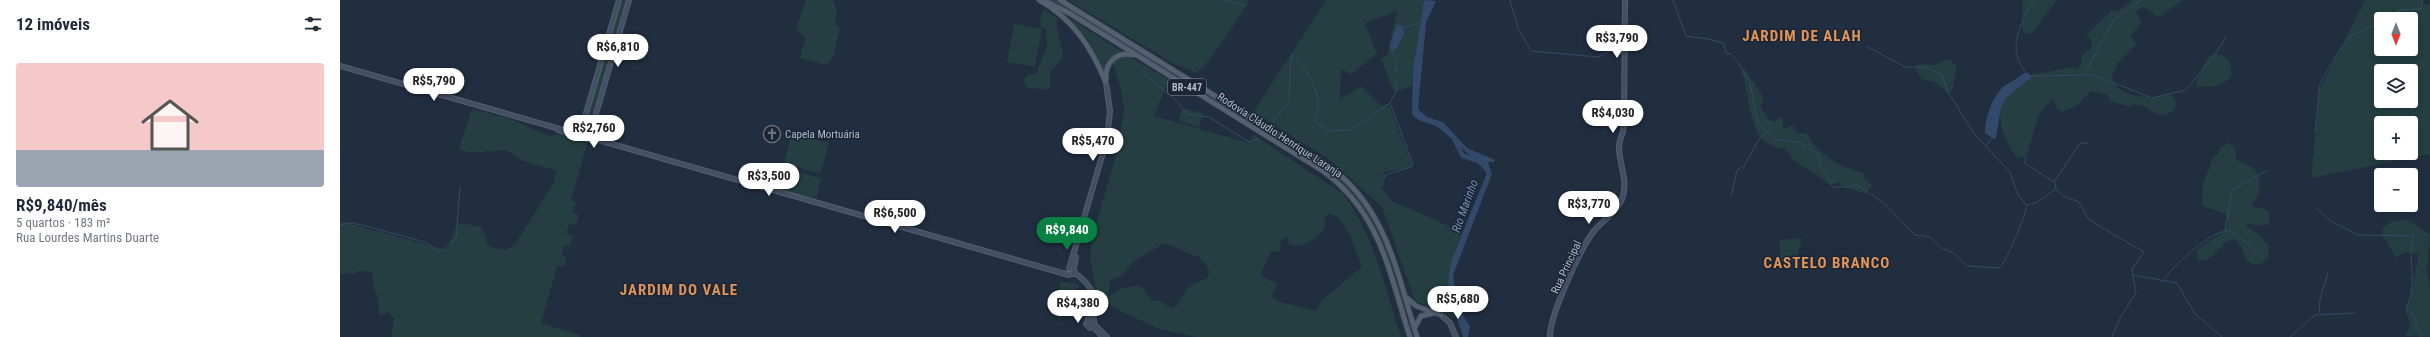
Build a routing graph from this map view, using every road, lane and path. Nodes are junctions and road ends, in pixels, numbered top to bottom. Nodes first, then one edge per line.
1 (620, 0) edge
2 (629, 0) edge
3 (1039, 0) edge
4 (1043, 0) edge
5 (1060, 0) edge
6 (1625, 0) edge
7 (1138, 56) junction
8 (340, 66) edge
9 (1106, 83) junction
10 (581, 136) junction
11 (594, 138) junction
12 (611, 144) junction
13 (1070, 272) junction
14 (1402, 288) junction
15 (1092, 308) junction
16 (1441, 315) junction
17 (1093, 325) junction
18 (1415, 331) junction
19 (1103, 337) edge
20 (1107, 337) edge
21 (1410, 337) edge
22 (1418, 337) edge
23 (1456, 337) edge
24 (1550, 337) edge

1 - 10 main road
2 - 11 main road
3 - 9 main road
4 - 7 main road, Rodovia Cláudio Henrique Laranja / BR-447
5 - 14 main road, Rodovia Cláudio Henrique Laranja / BR-447
6 - 24 main road, Rua Principal
7 - 9 main road
7 - 21 main road, Rodovia Cláudio Henrique Laranja / BR-447
8 - 10 main road
9 - 13 main road
10 - 11 main road
10 - 12 main road
11 - 12 main road
12 - 13 main road
13 - 15 main road
14 - 16 main road
14 - 18 main road, Rodovia Cláudio Henrique Laranja / BR-447
15 - 17 main road
15 - 17 main road
16 - 18 main road
16 - 23 main road
17 - 19 main road
17 - 20 main road
18 - 22 main road, Rodovia Cláudio Henrique Laranja / BR-447

